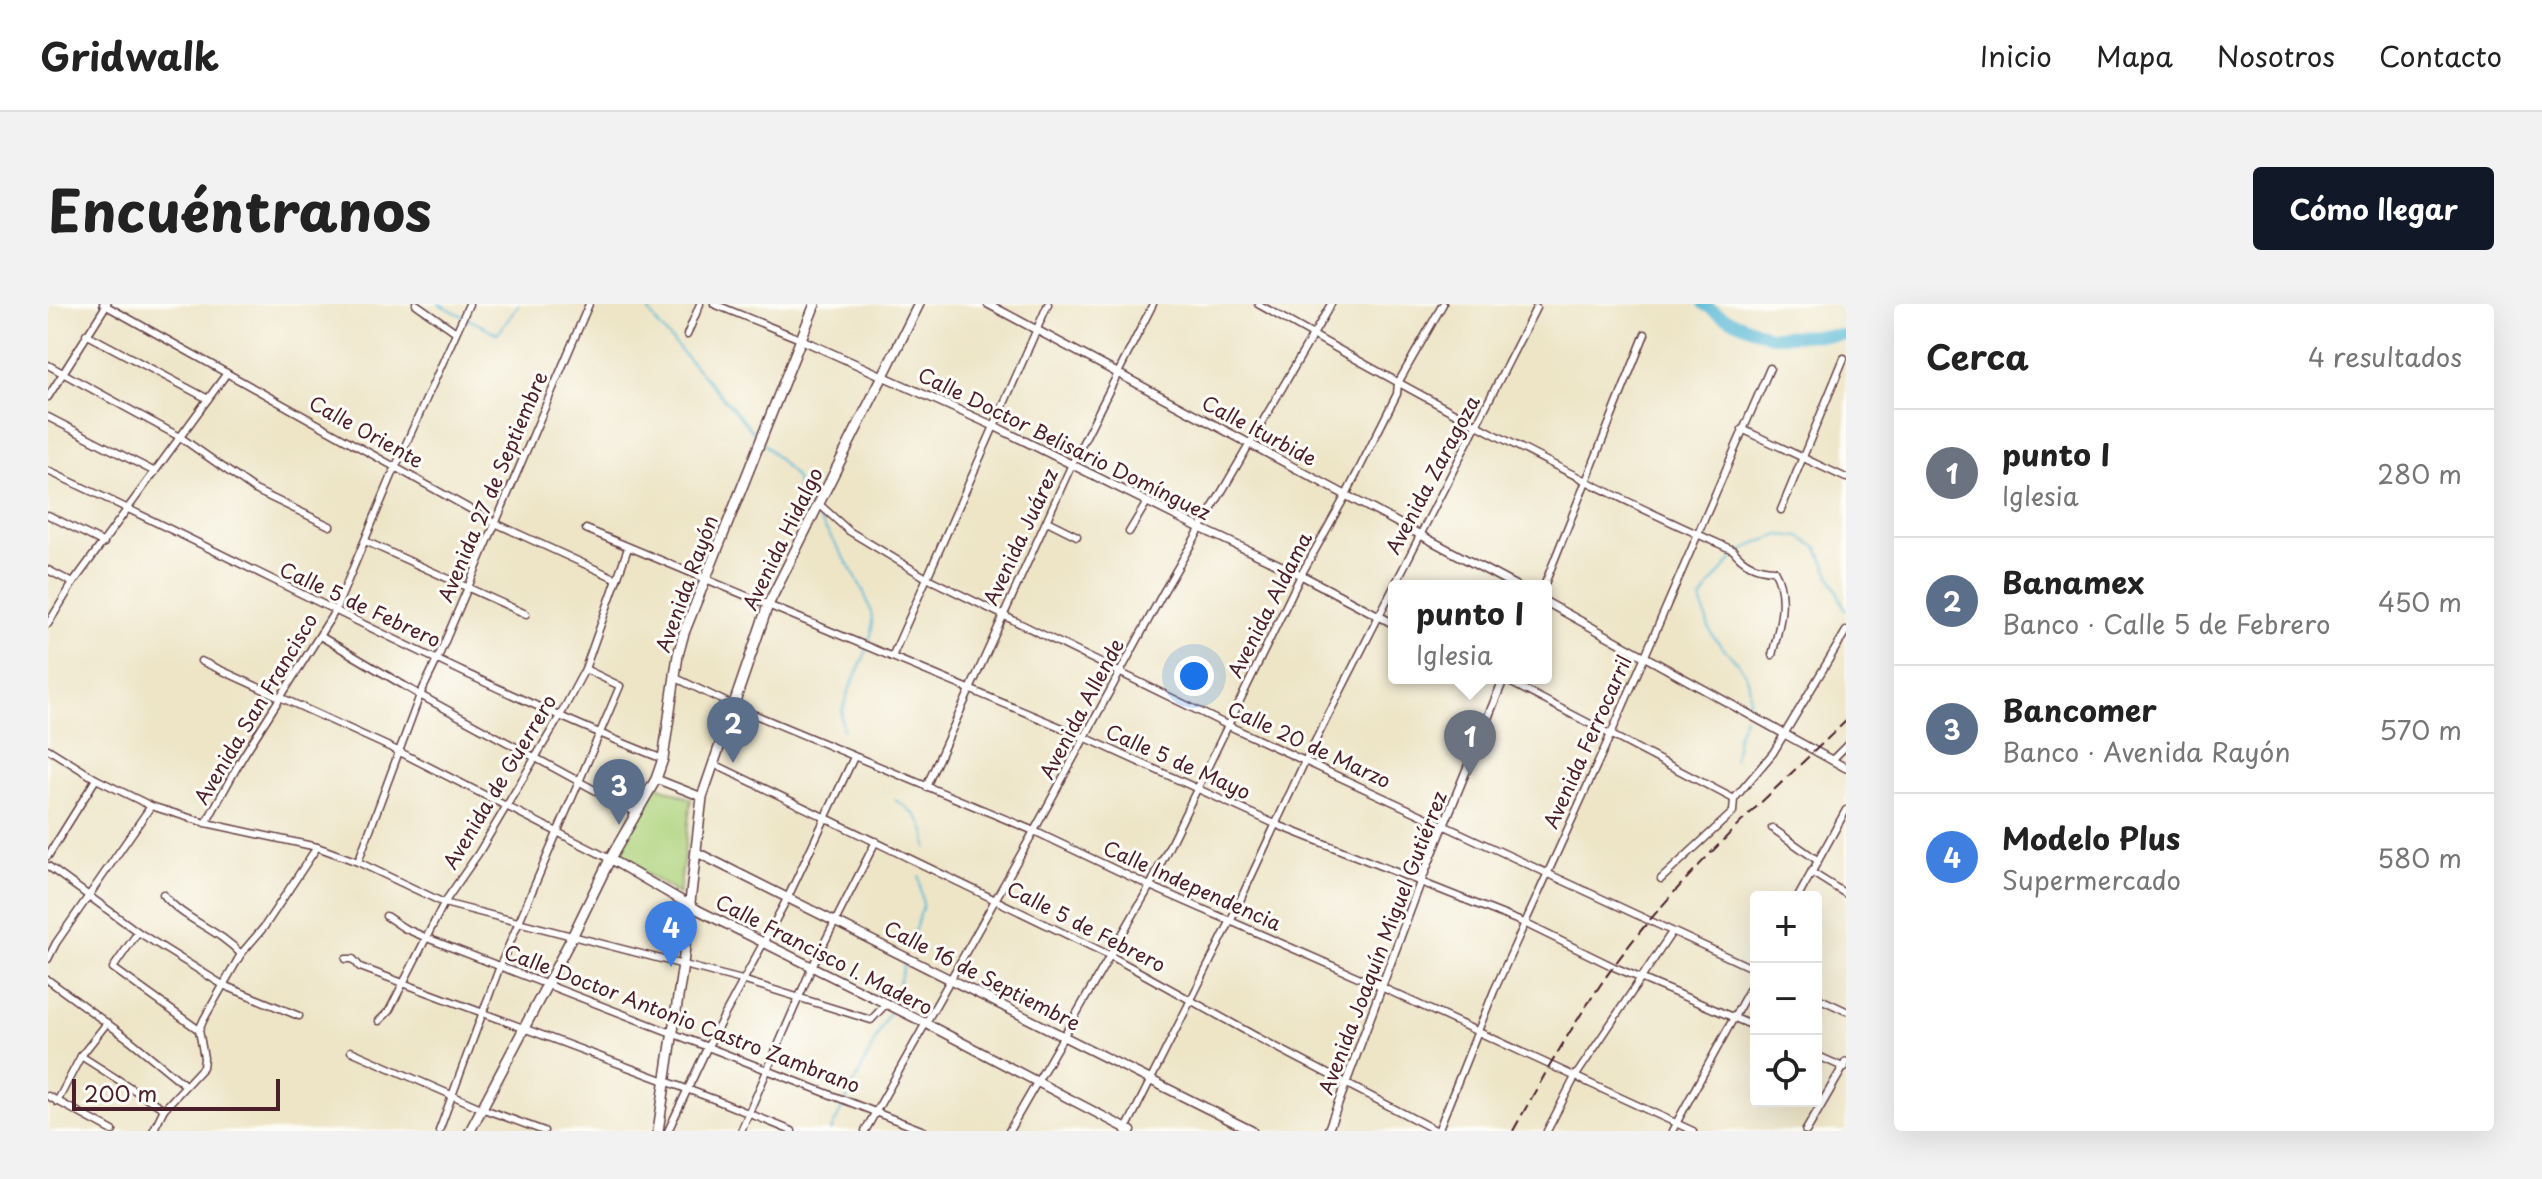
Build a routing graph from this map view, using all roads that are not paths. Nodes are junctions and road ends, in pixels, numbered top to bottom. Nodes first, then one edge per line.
1 (416, 304) edge
2 (469, 304) edge
3 (589, 304) edge
4 (700, 304) edge
5 (714, 304) edge
6 (815, 304) edge
7 (919, 304) edge
8 (988, 304) edge
9 (1048, 304) edge
10 (1153, 304) edge
11 (1258, 304) edge
12 (1331, 304) edge
13 (1443, 304) edge
14 (105, 305) edge
15 (1536, 308) dead end
16 (458, 329) junction
17 (1037, 330) junction
18 (86, 334) junction
19 (1645, 334) dead end
20 (687, 335) dead end
21 (1313, 335) junction
22 (800, 339) junction
23 (1844, 358) dead end
24 (48, 365) edge
25 (1770, 368) dead end
26 (62, 372) junction
27 (227, 373) junction
28 (1118, 373) junction
29 (882, 375) junction
30 (1398, 383) junction
31 (48, 397) edge
32 (208, 399) junction
33 (48, 417) edge
34 (994, 426) junction
35 (1477, 427) junction
36 (1742, 429) junction
37 (180, 437) junction
38 (1250, 444) junction
39 (1801, 456) junction
40 (1072, 464) junction
41 (396, 466) junction
42 (48, 471) edge
43 (155, 472) junction
44 (1846, 478) edge
45 (1584, 482) junction
46 (1346, 495) junction
47 (1147, 502) junction
48 (818, 505) junction
49 (128, 510) junction
50 (1781, 510) dead end
51 (48, 515) edge
52 (1047, 521) junction
53 (495, 523) junction
54 (330, 526) dead end
55 (1200, 528) junction
56 (586, 529) dead end
57 (1129, 532) dead end
58 (1698, 534) junction
59 (1420, 535) junction
60 (1077, 536) dead end
61 (365, 541) junction
62 (104, 543) junction
63 (628, 548) junction
64 (48, 570) edge
65 (1301, 575) junction
66 (925, 577) junction
67 (617, 579) junction
68 (707, 579) junction
69 (1397, 580) edge
70 (1505, 580) edge
71 (1546, 580) edge
72 (73, 583) junction
73 (468, 588) junction
74 (1388, 597) edge
75 (768, 605) junction
76 (1552, 605) edge
77 (335, 611) junction
78 (526, 614) dead end
79 (1003, 615) junction
80 (1378, 616) junction
81 (1388, 621) edge
82 (48, 624) edge
83 (1846, 631) edge
84 (320, 636) junction
85 (1772, 655) dead end
86 (1645, 656) junction
87 (892, 657) junction
88 (437, 660) junction
89 (201, 661) dead end
90 (585, 669) junction
91 (1119, 673) junction
92 (674, 677) junction
93 (1502, 684) edge
94 (1515, 684) edge
95 (968, 689) junction
96 (420, 695) junction
97 (281, 699) junction
98 (734, 706) junction
99 (560, 716) junction
100 (1227, 725) junction
101 (1785, 733) junction
102 (600, 734) junction
103 (1611, 734) junction
104 (1084, 737) junction
105 (1846, 746) edge
106 (48, 749) edge
107 (398, 751) junction
108 (854, 757) junction
109 (535, 759) junction
110 (663, 759) junction
111 (1832, 760) junction
112 (1305, 761) junction
113 (714, 764) junction
114 (1846, 768) edge
115 (96, 779) junction
116 (656, 779) junction
117 (578, 782) junction
118 (926, 787) junction
119 (1198, 789) junction
120 (702, 797) junction
121 (1734, 799) junction
122 (151, 806) junction
123 (504, 807) junction
124 (1846, 810) edge
125 (635, 812) junction
126 (826, 816) junction
127 (206, 823) junction
128 (1838, 823) junction
129 (1275, 824) junction
130 (1444, 826) junction
131 (1772, 828) dead end
132 (1846, 828) edge
133 (557, 831) junction
134 (1034, 831) junction
135 (876, 841) junction
136 (317, 847) junction
137 (696, 852) junction
138 (48, 856) edge
139 (610, 859) junction
140 (1817, 860) junction
141 (358, 862) junction
142 (48, 866) edge
143 (1811, 872) junction
144 (1547, 873) junction
145 (1661, 879) dead end
146 (1421, 881) junction
147 (1150, 886) junction
148 (1801, 891) edge
149 (163, 894) dead end
150 (1846, 894) edge
151 (88, 896) junction
152 (788, 897) junction
153 (996, 899) junction
154 (444, 903) junction
155 (690, 905) junction
156 (386, 916) dead end
157 (835, 921) junction
158 (1230, 922) junction
159 (519, 923) junction
160 (1524, 923) junction
161 (138, 932) junction
162 (1672, 932) junction
163 (572, 937) junction
164 (427, 938) junction
165 (763, 941) junction
166 (241, 954) junction
167 (1109, 955) junction
168 (48, 959) edge
169 (346, 959) dead end
170 (683, 964) junction
171 (500, 966) junction
172 (812, 967) junction
173 (1750, 967) edge
174 (1640, 976) junction
175 (951, 978) junction
176 (48, 980) edge
177 (742, 980) junction
178 (404, 982) junction
179 (223, 985) junction
180 (547, 986) junction
181 (1381, 987) junction
182 (1750, 987) edge
183 (798, 997) junction
184 (1190, 999) junction
185 (1822, 1000) edge
186 (888, 1005) junction
187 (1846, 1011) edge
188 (482, 1013) junction
189 (299, 1016) dead end
190 (1733, 1016) junction
191 (379, 1021) dead end
192 (107, 1023) junction
193 (925, 1023) junction
194 (1750, 1024) edge
195 (523, 1028) junction
196 (199, 1030) junction
197 (1478, 1033) junction
198 (671, 1034) junction
199 (1064, 1034) junction
200 (708, 1046) junction
201 (351, 1051) dead end
202 (81, 1056) junction
203 (1822, 1057) edge
204 (1845, 1066) edge
205 (766, 1069) junction
206 (1575, 1077) junction
207 (1150, 1080) junction
208 (666, 1082) junction
209 (1036, 1082) junction
210 (1346, 1084) junction
211 (185, 1085) junction
212 (689, 1090) junction
213 (48, 1096) edge
214 (453, 1096) junction
215 (57, 1102) junction
216 (481, 1108) junction
217 (164, 1109) junction
218 (875, 1112) junction
219 (750, 1113) junction
220 (1676, 1123) junction
221 (1128, 1130) edge
222 (113, 1131) edge
223 (153, 1131) edge
224 (439, 1131) edge
225 (470, 1131) edge
226 (544, 1131) edge
227 (658, 1131) edge
228 (668, 1131) edge
229 (741, 1131) edge
230 (792, 1131) edge
231 (865, 1131) edge
232 (924, 1131) edge
233 (1009, 1131) edge
234 (1252, 1131) edge
235 (1328, 1131) edge
236 (1438, 1131) edge
237 (1547, 1131) edge
238 (1672, 1131) edge
239 (1693, 1131) edge
240 (1806, 1131) edge

1 - 16 street
2 - 16 street, Avenida San Francisco
3 - 53 street, Avenida 27 de Septiembre
4 - 20 street
5 - 22 street, Calle Doctor Belisario Domínguez
6 - 22 main road, Avenida Rayón
7 - 29 main road, Avenida Hidalgo
8 - 17 street, Calle Iturbide
9 - 17 street
10 - 28 street, Avenida Juárez
11 - 21 street
12 - 21 street, Avenida Allende
13 - 30 street, Avenida Aldama
14 - 18 street
14 - 27 street, Calle Oriente
15 - 35 street, Avenida Zaragoza
16 - 41 street, Avenida San Francisco
17 - 28 street, Calle Iturbide
17 - 34 street
18 - 26 street
18 - 32 street
19 - 45 street
21 - 30 street
21 - 38 street, Avenida Allende
22 - 29 street, Calle Doctor Belisario Domínguez
22 - 68 main road, Avenida Rayón
23 - 39 street
24 - 26 street
25 - 36 street, Avenida Ferrocarril
26 - 31 street
26 - 37 street
27 - 32 street
27 - 41 street, Calle Oriente
28 - 38 street, Calle Iturbide
28 - 40 street, Avenida Juárez
29 - 34 street, Calle Doctor Belisario Domínguez
29 - 48 main road, Avenida Hidalgo
30 - 35 street
30 - 46 street, Avenida Aldama
32 - 37 street
33 - 43 street
34 - 40 street, Calle Doctor Belisario Domínguez
34 - 66 street
35 - 45 street
35 - 59 street, Avenida Zaragoza
36 - 39 street
36 - 58 street, Avenida Ferrocarril
37 - 43 street
37 - 54 street
38 - 46 street, Calle Iturbide
38 - 55 street, Avenida Allende
39 - 44 street
39 - 50 street
40 - 47 street, Calle Doctor Belisario Domínguez
40 - 52 street, Avenida Juárez
41 - 53 street, Calle Oriente
41 - 61 street, Avenida San Francisco
42 - 49 street, Calle 5 de Febrero
43 - 49 street
45 - 58 street
45 - 71 street
46 - 59 street, Calle Iturbide
46 - 65 street, Avenida Aldama
47 - 55 street, Calle Doctor Belisario Domínguez
47 - 57 street
48 - 66 street, Calle 20 de Marzo
48 - 75 main road, Avenida Hidalgo
49 - 62 street
49 - 77 street, Calle 5 de Febrero
51 - 62 street
52 - 60 street
52 - 79 street, Avenida Juárez
53 - 67 street, Calle Oriente
53 - 73 street, Avenida 27 de Septiembre
55 - 65 street, Calle Doctor Belisario Domínguez
55 - 91 street, Avenida Allende
56 - 63 street, Calle 5 de Mayo
58 - 85 street
58 - 86 street, Avenida Ferrocarril
59 - 69 street, Avenida Zaragoza
59 - 70 street, Calle Iturbide
61 - 73 street
61 - 77 street, Avenida San Francisco
62 - 72 street
63 - 67 street, Avenida de Guerrero
63 - 68 street, Calle 5 de Mayo
64 - 72 street
65 - 80 street, Calle Doctor Belisario Domínguez
65 - 100 street, Avenida Aldama
66 - 79 street, Calle 20 de Marzo
66 - 87 street
67 - 90 street, Avenida de Guerrero
68 - 75 street, Calle 5 de Mayo
68 - 92 main road, Avenida Rayón
72 - 82 street
73 - 78 street
73 - 88 street, Avenida 27 de Septiembre
74 - 80 street, Avenida Zaragoza
75 - 87 street, Calle 5 de Mayo
75 - 98 main road, Avenida Hidalgo
76 - 86 street
77 - 84 street, Avenida San Francisco
77 - 88 street, Calle 5 de Febrero
79 - 91 street, Calle 20 de Marzo
79 - 95 street, Avenida Juárez
80 - 81 street, Calle Doctor Belisario Domínguez
80 - 112 street, Avenida Zaragoza
83 - 101 street
84 - 96 street
84 - 97 street, Avenida San Francisco
86 - 101 street
86 - 103 street, Avenida Ferrocarril
87 - 95 street, Calle 5 de Mayo
88 - 96 street, Avenida 27 de Septiembre
88 - 99 street, Calle 5 de Febrero
89 - 97 street, Calle Francisco I. Madero
90 - 99 street, Avenida de Guerrero
90 - 102 street
91 - 100 street, Calle 20 de Marzo
91 - 104 street, Avenida Allende
92 - 98 street, Calle Independencia
92 - 110 main road, Avenida Rayón
93 - 130 street, Avenida Joaquín Miguel Gutiérrez
94 - 103 street
95 - 104 street, Calle 5 de Mayo
95 - 118 street, Avenida Juárez
96 - 107 street, Avenida 27 de Septiembre
96 - 109 street
97 - 107 street, Calle Francisco I. Madero
97 - 127 street, Avenida San Francisco
98 - 108 street, Calle Independencia
98 - 113 main road, Avenida Hidalgo
99 - 102 street, Calle 5 de Febrero
99 - 109 street, Avenida de Guerrero
100 - 112 street, Calle 20 de Marzo
100 - 119 street, Avenida Aldama
101 - 111 street
101 - 121 street
102 - 110 street, Calle 5 de Febrero
102 - 117 street
103 - 121 street
103 - 144 street, Avenida Ferrocarril
104 - 119 street, Calle 5 de Mayo
104 - 134 street, Avenida Allende
105 - 111 street
106 - 115 street
107 - 123 street, Calle Francisco I. Madero
107 - 141 street, Avenida 27 de Septiembre
108 - 118 street, Calle Independencia
108 - 126 street
109 - 117 street
109 - 123 street, Avenida de Guerrero
110 - 116 main road, Avenida Rayón
111 - 114 street
112 - 129 street, Avenida Zaragoza
112 - 130 street, Calle 20 de Marzo
113 - 120 main road, Avenida Hidalgo
113 - 126 street, Calle 5 de Febrero
115 - 122 street
115 - 138 street
116 - 120 street
116 - 125 main road, Avenida Rayón
117 - 125 street
117 - 133 street
118 - 134 street, Calle Independencia
119 - 129 street, Calle 5 de Mayo
119 - 147 street, Avenida Aldama
120 - 137 main road, Avenida Hidalgo
121 - 145 street
122 - 127 street
122 - 151 street
123 - 133 street, Calle Francisco I. Madero
123 - 154 street, Avenida de Guerrero
124 - 128 street
125 - 139 main road, Avenida Rayón
126 - 135 street, Calle 5 de Febrero
126 - 152 street
127 - 136 street
128 - 132 street
128 - 140 street
129 - 146 street, Calle 5 de Mayo
129 - 158 street, Avenida Zaragoza
130 - 144 street, Calle 20 de Marzo
130 - 146 street, Avenida Joaquín Miguel Gutiérrez
131 - 140 street
133 - 139 street, Calle Francisco I. Madero
133 - 159 street
134 - 147 street, Calle Independencia
134 - 153 street, Avenida Allende
135 - 153 street, Calle 5 de Febrero
135 - 157 street
136 - 141 street
136 - 166 street
137 - 152 main road, Calle 16 de Septiembre
137 - 155 main road, Avenida Hidalgo
139 - 155 main road, Calle Francisco I. Madero
139 - 163 main road, Avenida Rayón
140 - 143 street
141 - 154 street
142 - 151 street
143 - 148 street
143 - 150 street
144 - 160 street, Avenida Ferrocarril
144 - 162 street, Calle 20 de Marzo
146 - 160 street, Calle 5 de Mayo
146 - 181 street, Avenida Joaquín Miguel Gutiérrez
147 - 158 street, Calle Independencia
147 - 167 street, Avenida Aldama
149 - 166 street
151 - 161 street
151 - 168 street
152 - 157 main road, Calle 16 de Septiembre
152 - 165 street
153 - 167 street, Calle 5 de Febrero
153 - 175 street, Avenida Allende
154 - 159 street
154 - 164 street, Avenida de Guerrero
155 - 165 main road, Calle Francisco I. Madero
155 - 170 main road, Avenida Hidalgo
156 - 164 street, Calle Doctor Antonio Castro Zambrano
157 - 172 street
157 - 175 main road, Calle 16 de Septiembre
158 - 181 street, Calle Independencia
158 - 184 street, Avenida Zaragoza
159 - 163 street
159 - 171 street
160 - 174 street, Calle 5 de Mayo
160 - 197 street, Avenida Ferrocarril
161 - 179 street
161 - 196 street
162 - 173 street, Calle 20 de Marzo
162 - 174 street
163 - 170 street
163 - 180 main road, Avenida Rayón
164 - 171 street, Calle Doctor Antonio Castro Zambrano
164 - 178 street, Avenida de Guerrero
165 - 172 main road, Calle Francisco I. Madero
165 - 177 street
166 - 179 street
167 - 184 street, Calle 5 de Febrero
167 - 199 street, Avenida Aldama
169 - 178 street
170 - 177 street
170 - 198 main road, Avenida Hidalgo
171 - 180 street, Calle Doctor Antonio Castro Zambrano
171 - 188 street
172 - 183 street
172 - 186 main road, Calle Francisco I. Madero
174 - 190 street, Calle 5 de Mayo
174 - 206 street
175 - 193 street, Avenida Allende
175 - 199 main road, Calle 16 de Septiembre
176 - 192 street
177 - 183 street
177 - 200 street
178 - 188 street
178 - 191 street, Avenida de Guerrero
179 - 189 street
179 - 196 street
180 - 195 main road, Avenida Rayón
180 - 198 street, Calle Doctor Antonio Castro Zambrano
181 - 197 street, Calle Independencia
181 - 210 street, Avenida Joaquín Miguel Gutiérrez
182 - 190 street
183 - 186 street
183 - 205 street
184 - 207 street, Avenida Zaragoza
184 - 210 street, Calle 5 de Febrero
185 - 187 street
186 - 193 main road, Calle Francisco I. Madero
188 - 195 street
188 - 214 street
190 - 194 street, Calle 5 de Mayo
190 - 220 street
192 - 202 street
192 - 211 street
193 - 209 main road, Calle Francisco I. Madero
193 - 218 street, Avenida Allende
195 - 208 street
195 - 216 main road, Avenida Rayón
196 - 211 street
197 - 206 street, Calle Independencia
197 - 236 street, Avenida Ferrocarril
198 - 200 street, Calle Doctor Antonio Castro Zambrano
198 - 208 main road, Avenida Hidalgo
199 - 207 main road, Calle 16 de Septiembre
199 - 209 street, Avenida Aldama
200 - 205 street, Calle Doctor Antonio Castro Zambrano
200 - 212 street
201 - 214 street
202 - 215 street
202 - 217 street
203 - 204 street
204 - 240 street
205 - 218 street, Calle Doctor Antonio Castro Zambrano
205 - 219 street
206 - 220 street, Calle Independencia
206 - 237 street
207 - 221 street, Avenida Zaragoza
207 - 234 main road, Calle 16 de Septiembre
208 - 212 street
208 - 227 main road, Avenida Hidalgo
209 - 221 main road, Calle Francisco I. Madero
209 - 233 street, Avenida Aldama
210 - 235 street, Avenida Joaquín Miguel Gutiérrez
210 - 236 street, Calle 5 de Febrero
211 - 217 street
212 - 219 street
212 - 228 street
213 - 215 street
214 - 216 street
214 - 224 street
215 - 222 street
216 - 225 main road, Avenida Rayón
216 - 226 street
217 - 223 street
218 - 231 street, Avenida Allende
218 - 232 street, Calle Doctor Antonio Castro Zambrano
219 - 229 street
219 - 230 street
220 - 238 street
220 - 239 street, Calle Independencia

